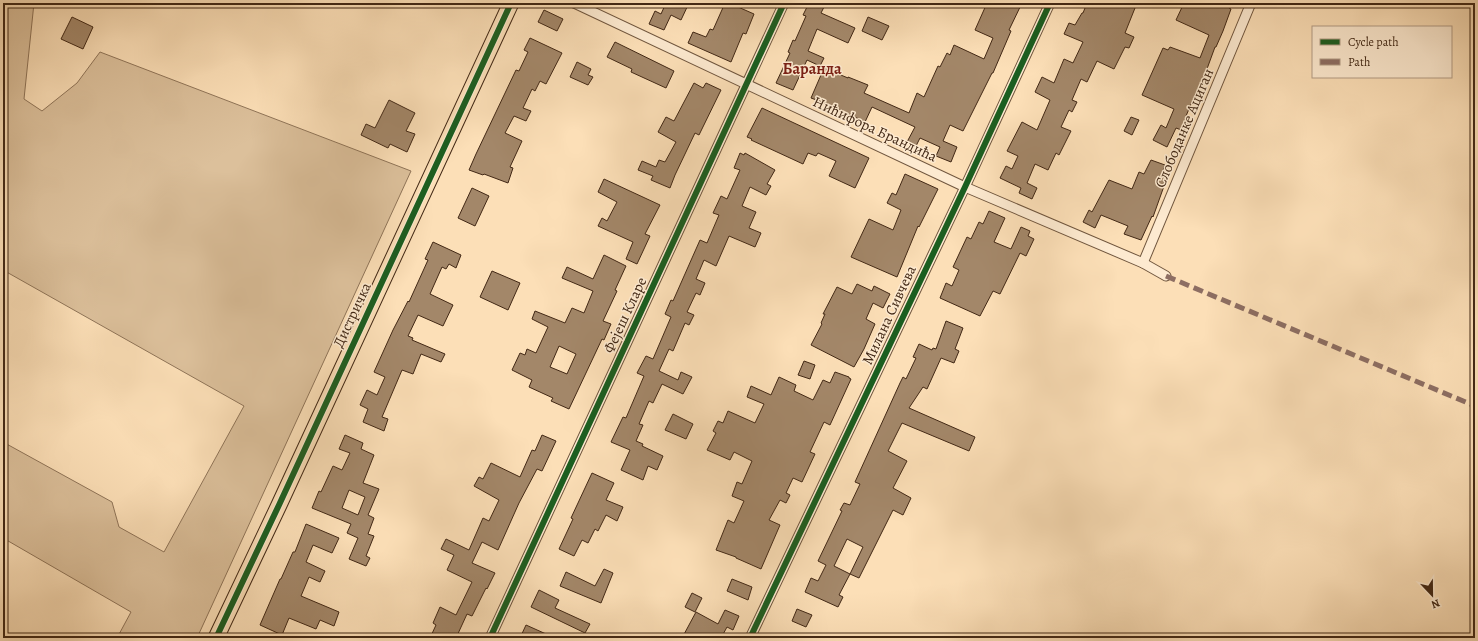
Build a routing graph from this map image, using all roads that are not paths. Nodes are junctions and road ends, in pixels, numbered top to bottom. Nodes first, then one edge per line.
1 (511, 3) edge
2 (574, 3) edge
3 (784, 3) edge
4 (1050, 3) edge
5 (1251, 3) edge
6 (747, 84) junction
7 (965, 186) junction
8 (1143, 263) junction
9 (1166, 276) dead end
10 (216, 638) edge
11 (490, 638) edge
12 (750, 638) edge

1 - 10 main road, Дистричка
2 - 6 street, Нићифора Брандића
3 - 6 street, Фејеш Кларе
4 - 7 street, Милана Сивчева
5 - 8 street, Слободанке Ациган
6 - 7 street, Нићифора Брандића
6 - 11 street, Фејеш Кларе
7 - 8 street, Нићифора Брандића
7 - 12 street, Милана Сивчева
8 - 9 street, Нићифора Брандића

